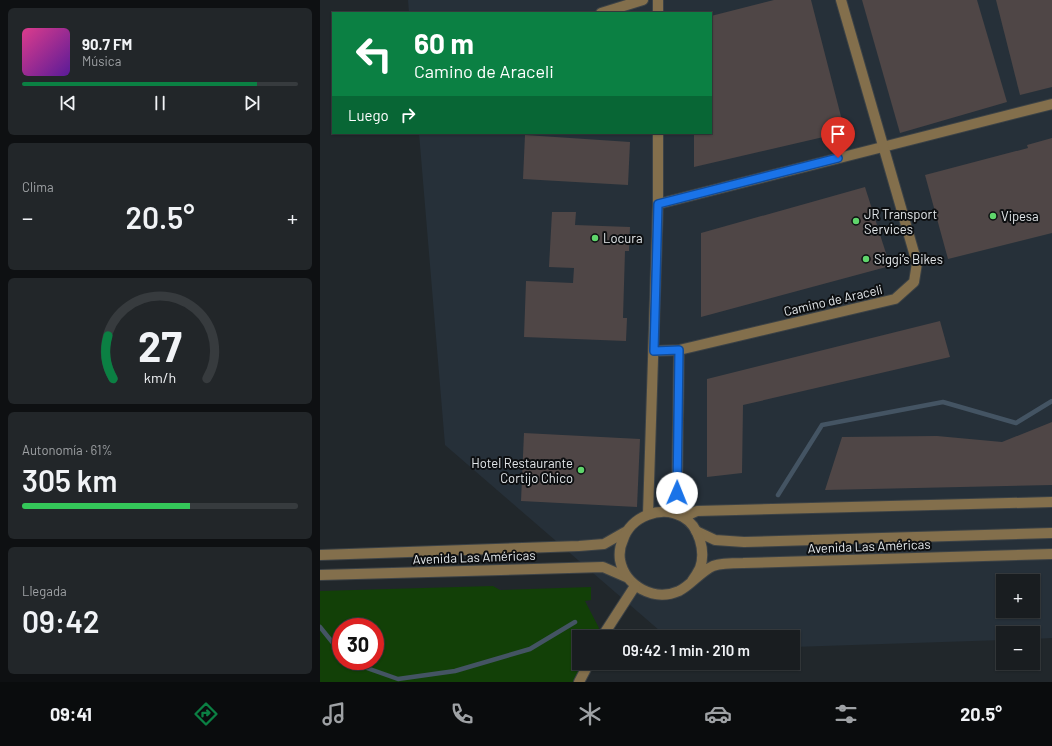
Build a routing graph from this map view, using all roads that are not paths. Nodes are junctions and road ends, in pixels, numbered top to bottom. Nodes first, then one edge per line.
1 (643, 0) edge
2 (658, 0) edge
3 (841, 0) edge
4 (604, 12) edge
5 (658, 12) edge
6 (1052, 104) edge
7 (658, 134) edge
8 (883, 147) junction
9 (658, 204) junction
10 (679, 350) junction
11 (654, 351) junction
12 (1052, 502) edge
13 (648, 514) junction
14 (681, 516) junction
15 (696, 531) junction
16 (625, 532) junction
17 (1052, 533) edge
18 (1052, 554) edge
19 (320, 555) edge
20 (320, 575) edge
21 (626, 576) junction
22 (692, 581) junction
23 (635, 586) junction
24 (607, 630) edge
25 (585, 670) edge
26 (579, 682) edge

1 - 4 street
2 - 5 street
3 - 8 street, Camino de Araceli
6 - 8 street
7 - 9 street
8 - 9 street
8 - 10 street, Camino de Araceli
9 - 11 street
10 - 11 street, Camino de Araceli
10 - 14 street
11 - 13 street
12 - 14 street
13 - 14 street
13 - 16 street
14 - 15 street
15 - 17 street, Avenida Las Américas
15 - 22 street
16 - 19 street, Avenida Las Américas
16 - 21 street
18 - 22 street, Avenida Las Américas
20 - 21 street, Avenida Las Américas
21 - 23 street
22 - 23 street
23 - 24 street
25 - 26 street

